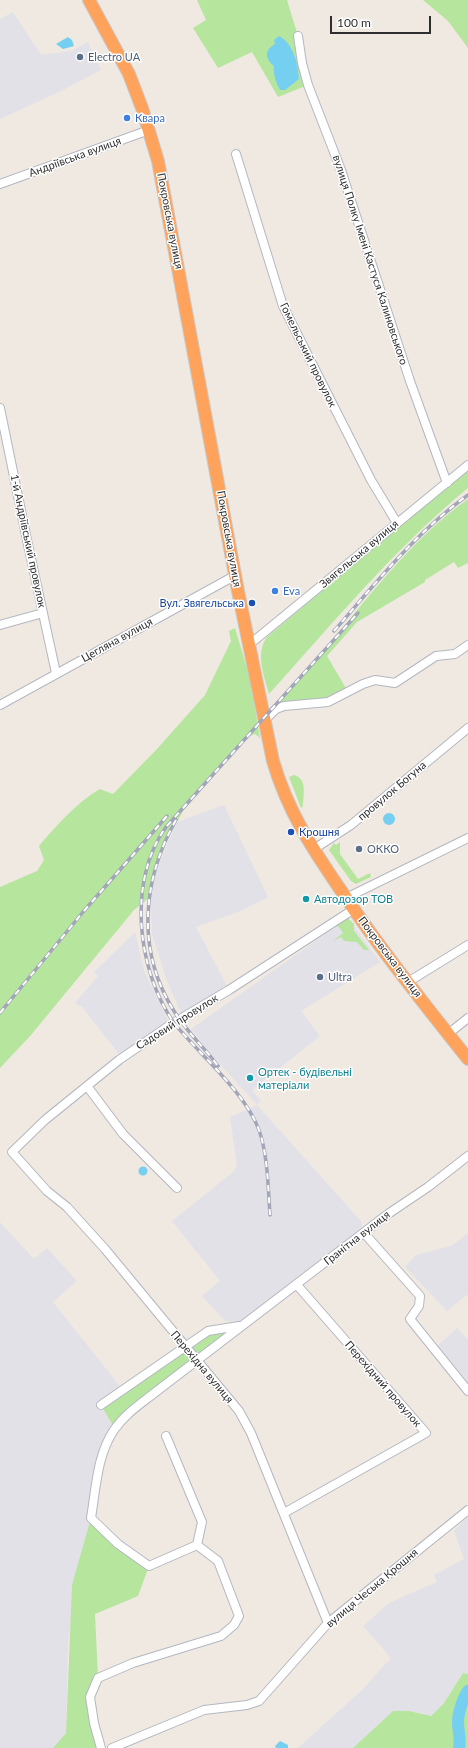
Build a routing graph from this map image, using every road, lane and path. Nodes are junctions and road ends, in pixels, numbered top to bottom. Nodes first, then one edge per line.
1 (89, 0) edge
2 (298, 36) dead end
3 (149, 130) junction
4 (236, 154) dead end
5 (0, 184) edge
6 (0, 408) edge
7 (468, 465) edge
8 (447, 483) junction
9 (397, 522) junction
10 (236, 575) junction
11 (43, 613) junction
12 (0, 625) edge
13 (250, 644) junction
14 (468, 645) edge
15 (56, 673) junction
16 (0, 705) edge
17 (266, 719) junction
18 (468, 728) edge
19 (468, 838) edge
20 (314, 849) junction
21 (346, 898) junction
22 (354, 909) junction
23 (468, 945) edge
24 (408, 982) junction
25 (468, 1018) edge
26 (448, 1034) junction
27 (468, 1059) edge
28 (87, 1086) junction
29 (12, 1152) joint
30 (468, 1156) edge
31 (177, 1188) dead end
32 (364, 1233) junction
33 (297, 1285) junction
34 (247, 1322) junction
35 (186, 1347) junction
36 (197, 1360) junction
37 (468, 1391) edge
38 (101, 1405) dead end
39 (166, 1436) dead end
40 (468, 1510) edge
41 (284, 1513) junction
42 (197, 1545) junction
43 (328, 1623) junction
44 (101, 1748) edge
45 (112, 1748) edge

1 - 3 highway, Покровська вулиця
2 - 8 street, вулиця Полку Імені Кастуся Калиновського
3 - 5 street, Андріївська вулиця
3 - 10 highway, Покровська вулиця
4 - 9 street, Гомельський провулок
6 - 11 street, 1-й Андріївський провулок
7 - 8 street, Звягельська вулиця
8 - 9 street, Звягельська вулиця
9 - 13 street, Звягельська вулиця
10 - 13 highway, Покровська вулиця
10 - 15 street, Цегляна вулиця
11 - 12 street
11 - 15 street, 1-й Андріївський провулок
13 - 17 highway, Покровська вулиця
14 - 17 street
15 - 16 street, Цегляна вулиця
17 - 20 highway, Покровська вулиця
18 - 20 street, провулок Богуна
19 - 21 street
20 - 21 highway, Покровська вулиця
21 - 22 highway, Покровська вулиця
22 - 24 highway, Покровська вулиця
22 - 28 street, Садовий провулок
23 - 24 street
24 - 26 highway, Покровська вулиця
25 - 26 street
26 - 27 highway, Покровська вулиця
28 - 29 street, Садовий провулок
28 - 31 street
29 - 35 street, Перехідна вулиця
30 - 32 street, Гранітна вулиця
32 - 33 street, Гранітна вулиця
32 - 37 street
33 - 34 street, Гранітна вулиця
33 - 41 street, Перехідний провулок
34 - 35 street, Гранітна вулиця
34 - 36 street, Гранітна вулиця
35 - 36 street, Перехідна вулиця
35 - 38 street, Гранітна вулиця
36 - 41 street, Перехідна вулиця
36 - 42 street, Гранітна вулиця
39 - 42 street
40 - 43 street, вулиця Чеська Крошня
41 - 43 street, Перехідна вулиця
42 - 44 street
43 - 45 street, вулиця Чеська Крошня

